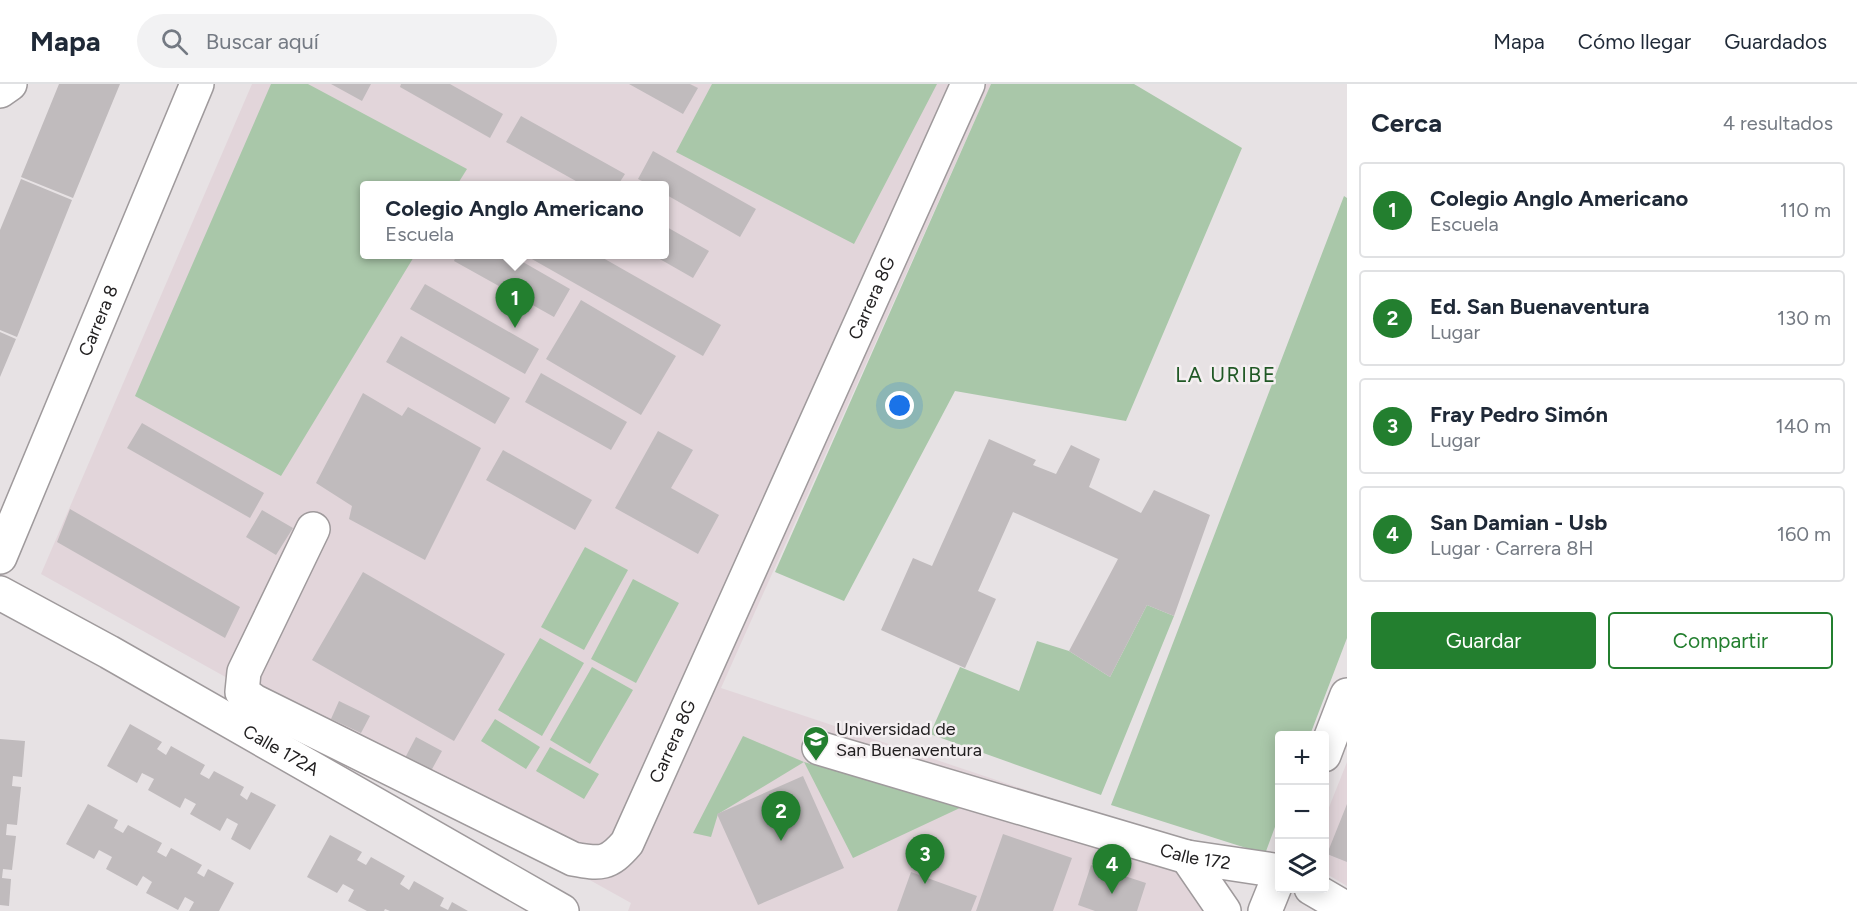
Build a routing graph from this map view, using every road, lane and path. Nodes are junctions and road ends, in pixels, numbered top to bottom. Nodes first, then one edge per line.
1 (10, 84) edge
2 (197, 84) edge
3 (968, 84) edge
4 (0, 91) edge
5 (313, 529) dead end
6 (0, 557) edge
7 (0, 593) edge
8 (1347, 695) edge
9 (1329, 742) edge
10 (819, 748) dead end
11 (1187, 857) junction
12 (1275, 872) edge
13 (1275, 886) edge
14 (1320, 893) edge
15 (1347, 909) edge
16 (562, 911) edge
17 (1224, 911) edge
18 (1265, 911) edge

1 - 4 street
2 - 6 street, Carrera 8
3 - 5 street, Carrera 8G
7 - 16 street, Calle 172A
8 - 9 street
10 - 11 street, Calle 172
11 - 12 street, Calle 172
11 - 17 street
13 - 18 street
14 - 15 street

